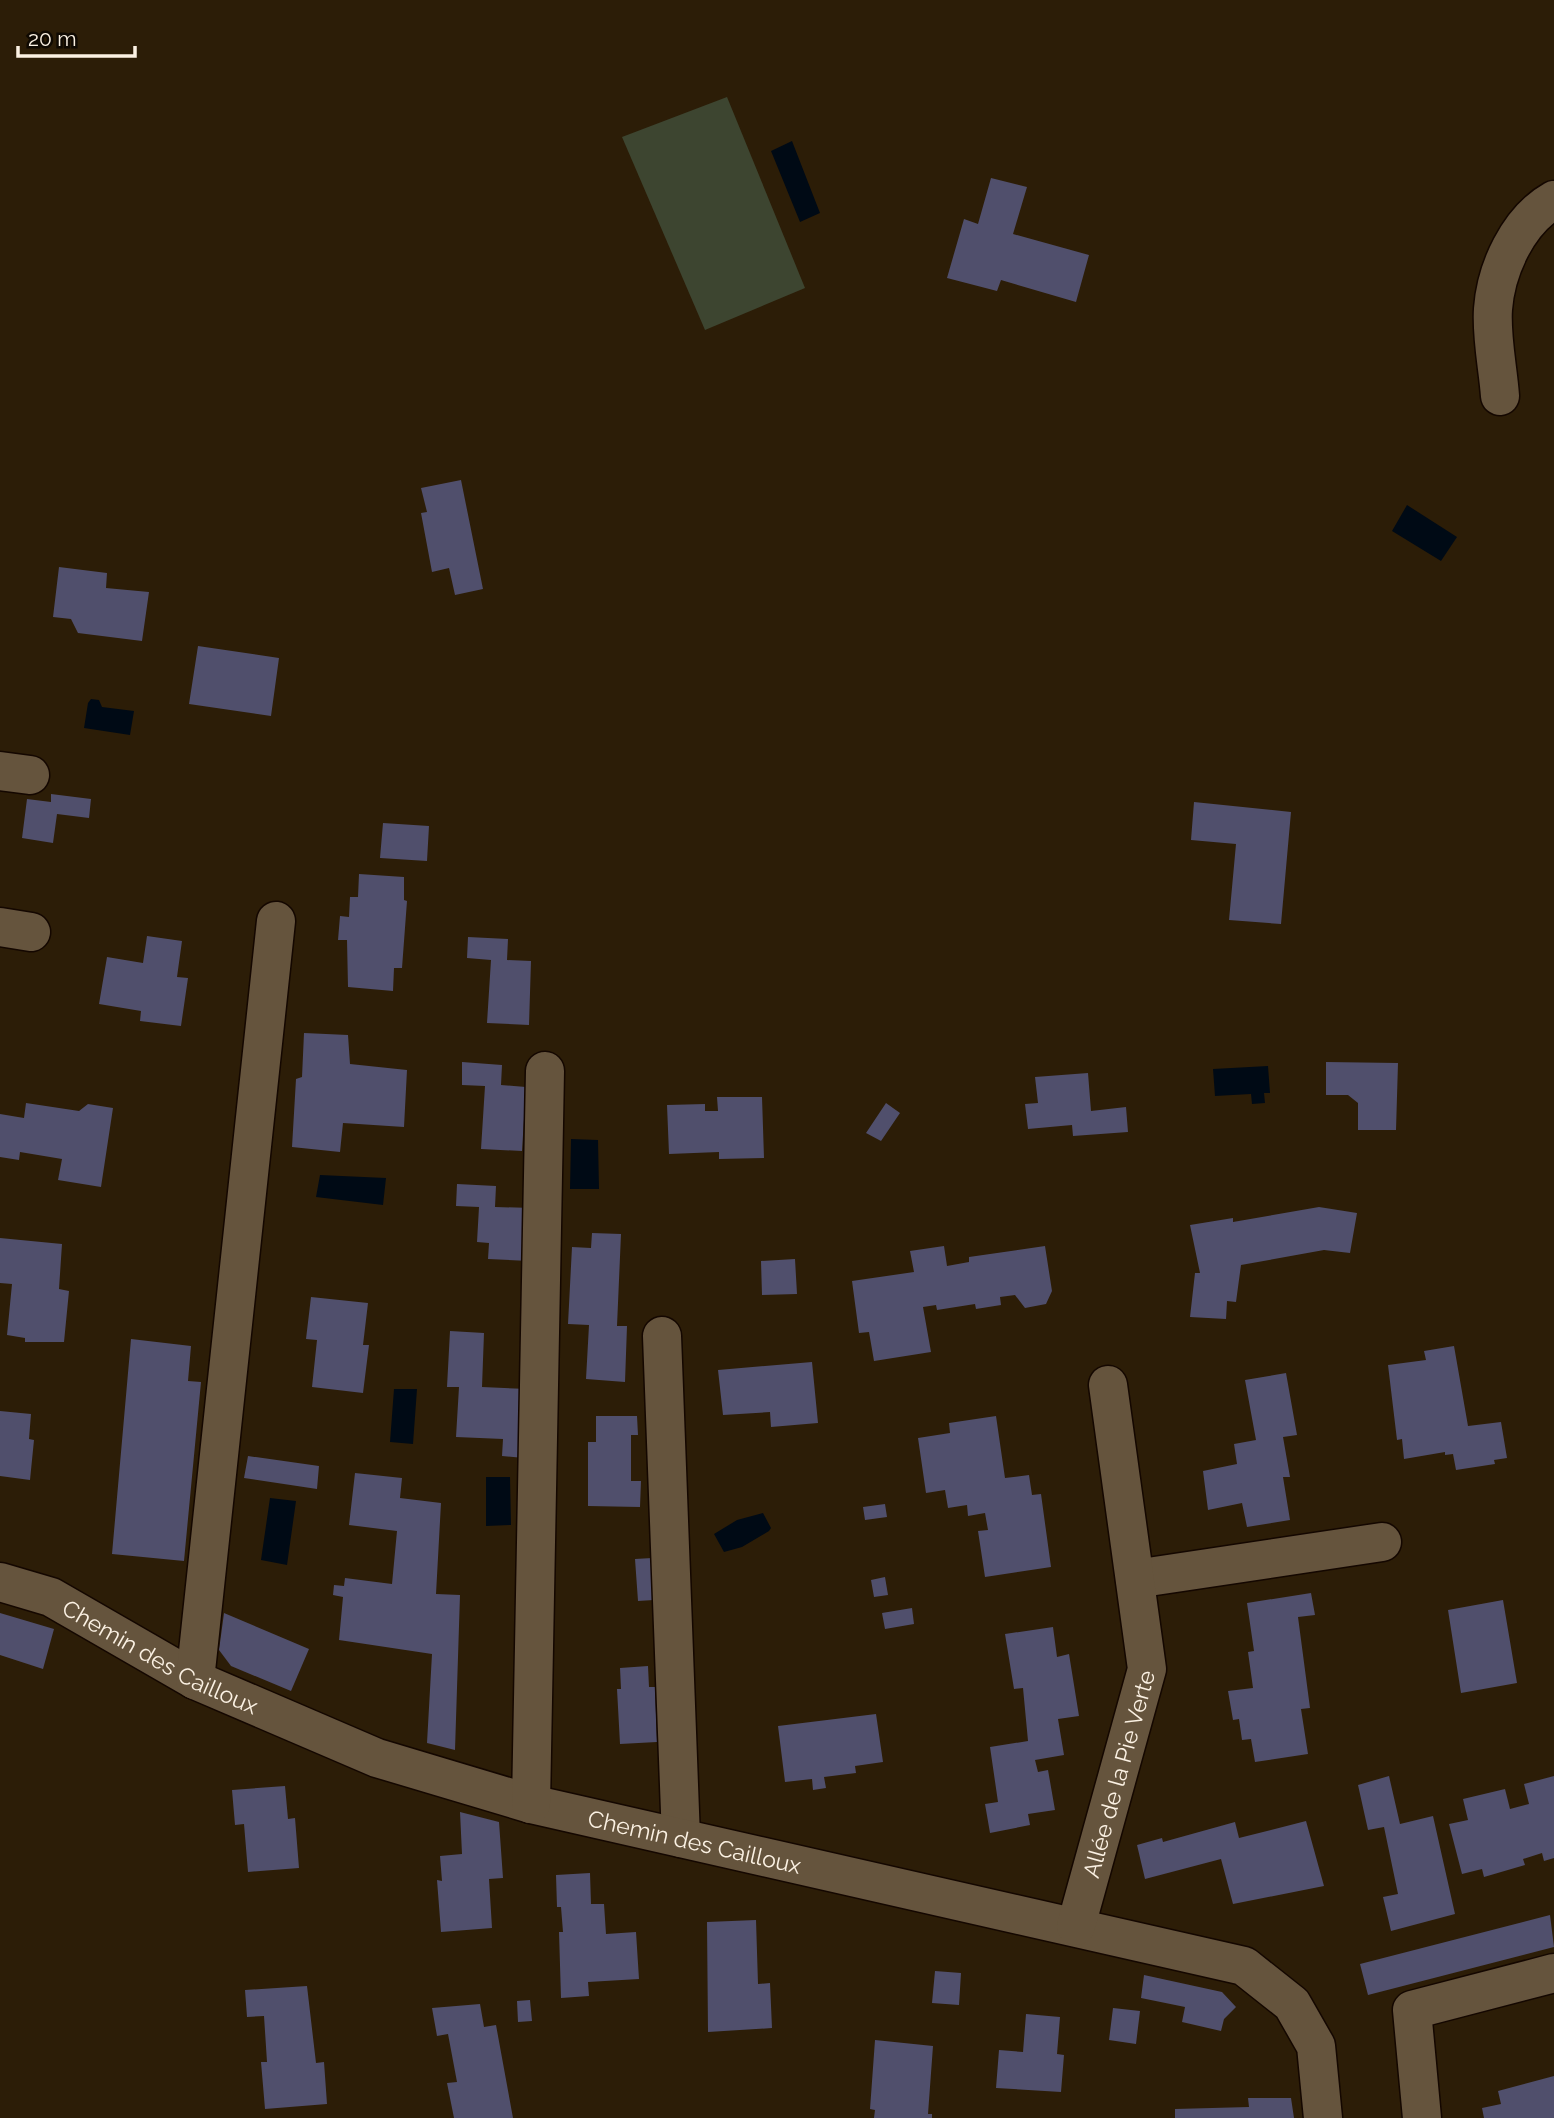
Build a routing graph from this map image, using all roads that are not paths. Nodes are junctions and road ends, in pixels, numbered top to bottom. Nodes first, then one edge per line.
1 (1554, 200) edge
2 (1500, 396) dead end
3 (276, 921) dead end
4 (545, 1071) dead end
5 (662, 1336) dead end
6 (1108, 1385) dead end
7 (1382, 1542) dead end
8 (1135, 1580) junction
9 (0, 1582) edge
10 (195, 1680) junction
11 (531, 1804) junction
12 (681, 1838) junction
13 (1076, 1926) junction
14 (1554, 1973) edge
15 (1323, 2118) edge
16 (1422, 2118) edge

1 - 2 street
3 - 10 street
4 - 11 street
5 - 12 street
6 - 8 street, Allée de la Pie Verte
7 - 8 street
8 - 13 street, Allée de la Pie Verte
9 - 10 street, Chemin des Cailloux
10 - 11 street, Chemin des Cailloux
11 - 12 street, Chemin des Cailloux
12 - 13 street, Chemin des Cailloux
13 - 15 street, Chemin des Cailloux
14 - 16 street

